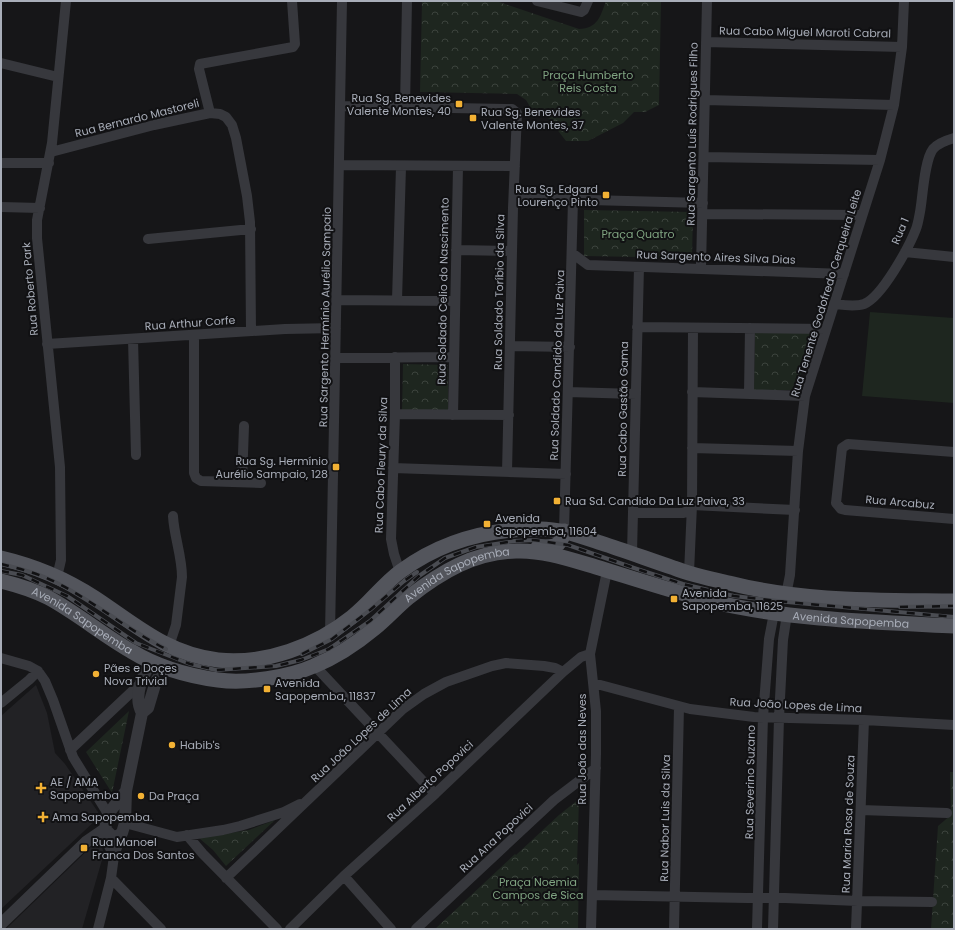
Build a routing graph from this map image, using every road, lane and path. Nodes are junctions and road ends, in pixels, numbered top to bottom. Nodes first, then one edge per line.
1 (66, 1) edge
2 (292, 1) edge
3 (342, 1) edge
4 (407, 1) edge
5 (537, 1) edge
6 (588, 1) edge
7 (707, 1) edge
8 (904, 1) edge
9 (706, 42) junction
10 (902, 47) junction
11 (1, 63) edge
12 (58, 77) junction
13 (705, 100) junction
14 (341, 106) junction
15 (894, 106) junction
16 (405, 107) junction
17 (210, 112) junction
18 (954, 138) edge
19 (50, 152) junction
20 (704, 157) junction
21 (880, 160) junction
22 (48, 163) junction
23 (1, 164) edge
24 (340, 165) junction
25 (515, 166) junction
26 (401, 167) junction
27 (458, 167) junction
28 (514, 198) junction
29 (573, 200) junction
30 (702, 203) junction
31 (1, 207) edge
32 (40, 208) junction
33 (703, 214) junction
34 (862, 215) junction
35 (251, 228) junction
36 (148, 239) dead end
37 (456, 250) junction
38 (512, 251) junction
39 (905, 252) junction
40 (572, 253) junction
41 (954, 257) edge
42 (588, 265) junction
43 (639, 267) junction
44 (701, 268) junction
45 (844, 274) junction
46 (572, 275) junction
47 (337, 300) junction
48 (397, 300) junction
49 (454, 301) junction
50 (834, 304) junction
51 (637, 327) junction
52 (336, 328) junction
53 (693, 328) junction
54 (750, 328) junction
55 (826, 329) junction
56 (251, 331) junction
57 (194, 335) junction
58 (133, 339) junction
59 (47, 344) junction
60 (510, 346) junction
61 (570, 347) junction
62 (395, 357) junction
63 (336, 358) junction
64 (453, 358) junction
65 (568, 392) junction
66 (692, 392) junction
67 (749, 393) junction
68 (636, 394) junction
69 (805, 396) junction
70 (395, 414) junction
71 (453, 415) junction
72 (509, 415) junction
73 (244, 426) dead end
74 (692, 448) junction
75 (798, 451) junction
76 (954, 452) edge
77 (136, 455) dead end
78 (393, 468) junction
79 (507, 472) junction
80 (566, 474) junction
81 (242, 482) junction
82 (261, 483) dead end
83 (692, 505) junction
84 (795, 510) junction
85 (633, 513) junction
86 (173, 516) dead end
87 (954, 519) edge
88 (564, 531) junction
89 (526, 551) junction
90 (632, 553) junction
91 (1, 558) edge
92 (607, 571) junction
93 (400, 572) junction
94 (688, 573) junction
95 (57, 577) junction
96 (1, 581) edge
97 (786, 595) junction
98 (954, 601) edge
99 (780, 614) junction
100 (954, 626) edge
101 (330, 633) junction
102 (175, 648) junction
103 (590, 654) junction
104 (1, 658) edge
105 (159, 665) junction
106 (315, 666) junction
107 (38, 671) junction
108 (563, 672) junction
109 (593, 683) junction
110 (140, 684) junction
111 (1, 703) edge
112 (679, 707) junction
113 (142, 713) junction
114 (763, 717) junction
115 (779, 718) junction
116 (864, 720) junction
117 (954, 725) edge
118 (378, 734) junction
119 (70, 750) junction
120 (596, 768) junction
121 (126, 791) junction
122 (435, 794) junction
123 (309, 800) junction
124 (861, 810) junction
125 (947, 813) dead end
126 (108, 814) junction
127 (123, 828) junction
128 (105, 829) junction
129 (187, 835) junction
130 (114, 856) junction
131 (344, 876) junction
132 (112, 878) junction
133 (226, 878) junction
134 (592, 895) junction
135 (675, 897) junction
136 (758, 898) junction
137 (774, 898) junction
138 (858, 901) junction
139 (932, 902) dead end
140 (1, 924) edge
141 (98, 929) edge
142 (161, 929) edge
143 (277, 929) edge
144 (290, 929) edge
145 (391, 929) edge
146 (416, 929) edge
147 (591, 929) edge
148 (674, 929) edge
149 (758, 929) edge
150 (773, 929) edge
151 (856, 929) edge

1 - 12 street, Rua Roberto Park
2 - 17 street
3 - 14 street, Rua Sargento Hermínio Aurélio Sampaio
4 - 16 street
5 - 6 street
7 - 9 street, Rua Sargento Luís Rodrigues Filho
8 - 10 street, Rua Tenente Godofredo Cerqueira Leite
9 - 10 street, Rua Cabo Miguel Maroti Cabral
9 - 13 street, Rua Sargento Luís Rodrigues Filho
10 - 15 street, Rua Tenente Godofredo Cerqueira Leite
11 - 12 street
12 - 19 street, Rua Roberto Park
13 - 15 street
13 - 20 street, Rua Sargento Luís Rodrigues Filho
14 - 16 street
14 - 24 street, Rua Sargento Hermínio Aurélio Sampaio
15 - 21 street, Rua Tenente Godofredo Cerqueira Leite
16 - 25 street, Rua Soldado Toríbio da Silva
17 - 19 street, Rua Bernardo Mastoreli
17 - 35 street, Rua Bernardo Mastoreli
18 - 39 street, Rua 1
19 - 22 street, Rua Roberto Park
20 - 21 street
20 - 30 street, Rua Sargento Luís Rodrigues Filho
21 - 34 street, Rua Tenente Godofredo Cerqueira Leite
22 - 23 street
22 - 32 street, Rua Roberto Park
24 - 26 street
24 - 47 street, Rua Sargento Hermínio Aurélio Sampaio
25 - 27 street
25 - 28 street, Rua Soldado Toríbio da Silva
26 - 27 street
26 - 48 street
27 - 37 street, Rua Soldado Celio do Nascimento
28 - 29 street
28 - 38 street, Rua Soldado Toríbio da Silva
29 - 30 street
29 - 40 street, Rua Soldado Candido da Luz Paiva
30 - 33 street, Rua Sargento Luís Rodrigues Filho
31 - 32 street
32 - 59 street, Rua Roberto Park
33 - 34 street
33 - 44 street, Rua Sargento Luís Rodrigues Filho
34 - 45 street, Rua Tenente Godofredo Cerqueira Leite
35 - 36 street
35 - 56 street, Rua Bernardo Mastoreli
37 - 38 street
37 - 49 street, Rua Soldado Celio do Nascimento
38 - 60 street, Rua Soldado Toríbio da Silva
39 - 41 street
39 - 50 street, Rua 1
40 - 42 street
40 - 46 street, Rua Soldado Candido da Luz Paiva
42 - 43 street, Rua Sargento Aires Silva Dias
42 - 46 street
43 - 44 street, Rua Sargento Aires Silva Dias
43 - 51 street, Rua Cabo Gastão Gama
44 - 45 street, Rua Sargento Aires Silva Dias
45 - 50 street, Rua Tenente Godofredo Cerqueira Leite
46 - 61 street, Rua Soldado Candido da Luz Paiva
47 - 48 street
47 - 52 street, Rua Sargento Hermínio Aurélio Sampaio
48 - 49 street
49 - 64 street, Rua Soldado Celio do Nascimento
50 - 55 street, Rua Tenente Godofredo Cerqueira Leite
51 - 53 street
51 - 68 street, Rua Cabo Gastão Gama
52 - 56 street, Rua Arthur Corfe
52 - 63 street, Rua Sargento Hermínio Aurélio Sampaio
53 - 54 street
53 - 66 street
54 - 55 street
54 - 67 street
55 - 69 street, Rua Tenente Godofredo Cerqueira Leite
56 - 57 street, Rua Arthur Corfe
57 - 58 street, Rua Arthur Corfe
57 - 81 street
58 - 59 street, Rua Arthur Corfe
58 - 77 street
59 - 95 street, Rua Roberto Park
60 - 61 street
60 - 72 street, Rua Soldado Toríbio da Silva
61 - 65 street, Rua Soldado Candido da Luz Paiva
62 - 63 street
62 - 64 street
62 - 70 street, Rua Cabo Fleury da Silva
63 - 101 street, Rua Sargento Hermínio Aurélio Sampaio
64 - 71 street, Rua Soldado Celio do Nascimento
65 - 68 street
65 - 80 street, Rua Soldado Candido da Luz Paiva
66 - 67 street
66 - 74 street
67 - 69 street
68 - 85 street, Rua Cabo Gastão Gama
69 - 75 street, Rua Tenente Godofredo Cerqueira Leite
70 - 71 street
70 - 78 street, Rua Cabo Fleury da Silva
71 - 72 street
72 - 79 street, Rua Soldado Toríbio da Silva
73 - 81 street
74 - 75 street
74 - 83 street
75 - 84 street, Rua Tenente Godofredo Cerqueira Leite
76 - 87 street, Rua Arcabuz
78 - 79 street
78 - 93 street, Rua Cabo Fleury da Silva
79 - 80 street
80 - 88 street, Rua Soldado Candido da Luz Paiva
81 - 82 street
83 - 84 street
83 - 85 street
83 - 94 street
84 - 97 street, Rua Tenente Godofredo Cerqueira Leite
85 - 90 street, Rua Cabo Gastão Gama
86 - 102 street
88 - 89 main road
88 - 90 main road, Avenida Sapopemba
88 - 93 main road, Avenida Sapopemba
89 - 92 main road, Avenida Sapopemba
89 - 106 main road, Avenida Sapopemba
90 - 94 main road, Avenida Sapopemba
91 - 95 main road, Avenida Sapopemba
92 - 99 main road, Avenida Sapopemba
92 - 103 street, Rua João das Neves
93 - 101 main road, Avenida Sapopemba
94 - 97 main road, Avenida Sapopemba
95 - 102 main road, Avenida Sapopemba
96 - 105 main road, Avenida Sapopemba
97 - 98 main road, Avenida Sapopemba
97 - 99 main road
99 - 100 main road, Avenida Sapopemba
99 - 114 street, Rua Severino Suzano
99 - 115 street
101 - 102 main road, Avenida Sapopemba
102 - 105 main road
103 - 108 street, Rua Alberto Popovici
103 - 109 street, Rua João das Neves
104 - 107 street
105 - 106 main road, Avenida Sapopemba
105 - 110 street
105 - 113 street
106 - 118 street
107 - 111 street
107 - 119 street
108 - 118 street, Rua João Lopes de Lima
108 - 122 street, Rua Alberto Popovici
109 - 112 street, Rua João Lopes de Lima
109 - 120 street, Rua João das Neves
110 - 113 street
110 - 119 street
112 - 114 street, Rua João Lopes de Lima
112 - 135 street, Rua Nabor Luis da Silva
113 - 121 street
114 - 115 street, Rua João Lopes de Lima
114 - 136 street, Rua Severino Suzano
115 - 116 street, Rua João Lopes de Lima
115 - 137 street
116 - 117 street, Rua João Lopes de Lima
116 - 124 street, Rua Maria Rosa de Souza
118 - 122 street
118 - 123 street, Rua João Lopes de Lima
119 - 126 street
120 - 134 street, Rua João das Neves
120 - 146 street, Rua Ana Popovici
121 - 126 street
121 - 127 street
122 - 131 street, Rua Alberto Popovici
123 - 129 street
123 - 133 street, Rua João Lopes de Lima
124 - 125 street
124 - 138 street, Rua Maria Rosa de Souza
126 - 128 street
127 - 128 street
127 - 129 street
127 - 130 street
128 - 130 street
128 - 140 street
129 - 133 street
130 - 132 street
131 - 144 street, Rua Alberto Popovici
131 - 145 street
132 - 141 street
132 - 142 street
133 - 143 street
134 - 135 street
134 - 147 street, Rua João das Neves
135 - 136 street
135 - 148 street, Rua Nabor Luis da Silva
136 - 137 street
136 - 149 street, Rua Severino Suzano
137 - 138 street
137 - 150 street
138 - 139 street
138 - 151 street, Rua Maria Rosa de Souza

